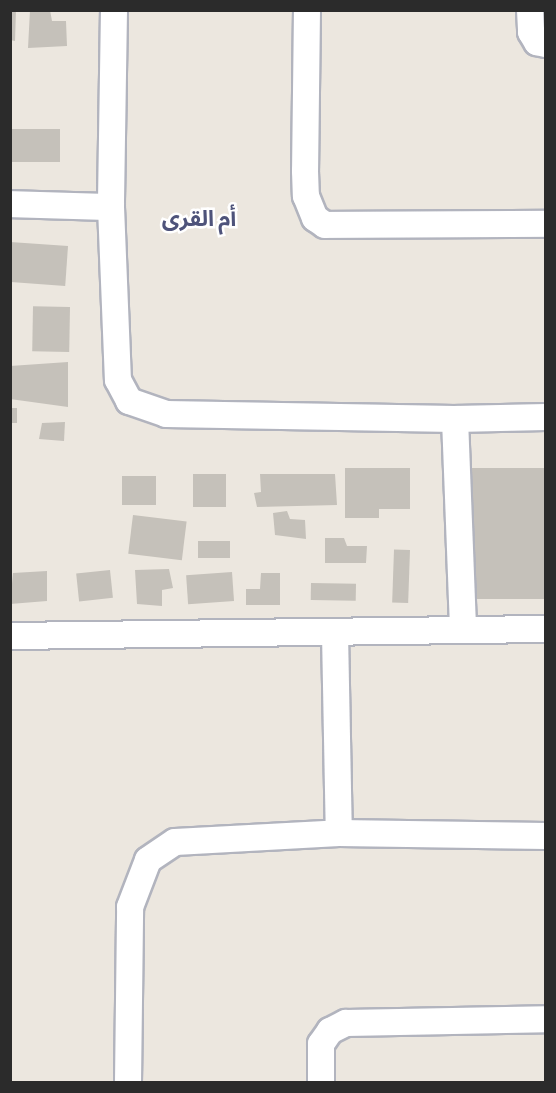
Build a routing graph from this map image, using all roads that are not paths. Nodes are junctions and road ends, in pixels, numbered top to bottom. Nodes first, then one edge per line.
1 (114, 10) edge
2 (307, 10) edge
3 (531, 10) edge
4 (546, 44) edge
5 (10, 204) edge
6 (111, 207) junction
7 (546, 224) edge
8 (546, 417) edge
9 (455, 419) junction
10 (546, 629) edge
11 (463, 630) junction
12 (335, 633) junction
13 (10, 636) edge
14 (339, 833) junction
15 (546, 836) edge
16 (546, 1018) edge
17 (128, 1083) edge
18 (321, 1083) edge

1 - 6 street
2 - 7 street
3 - 4 street
5 - 6 street
6 - 9 street
8 - 9 street
9 - 11 street
10 - 11 street
11 - 12 street
12 - 13 street
12 - 14 street
14 - 15 street
14 - 17 street
16 - 18 street

